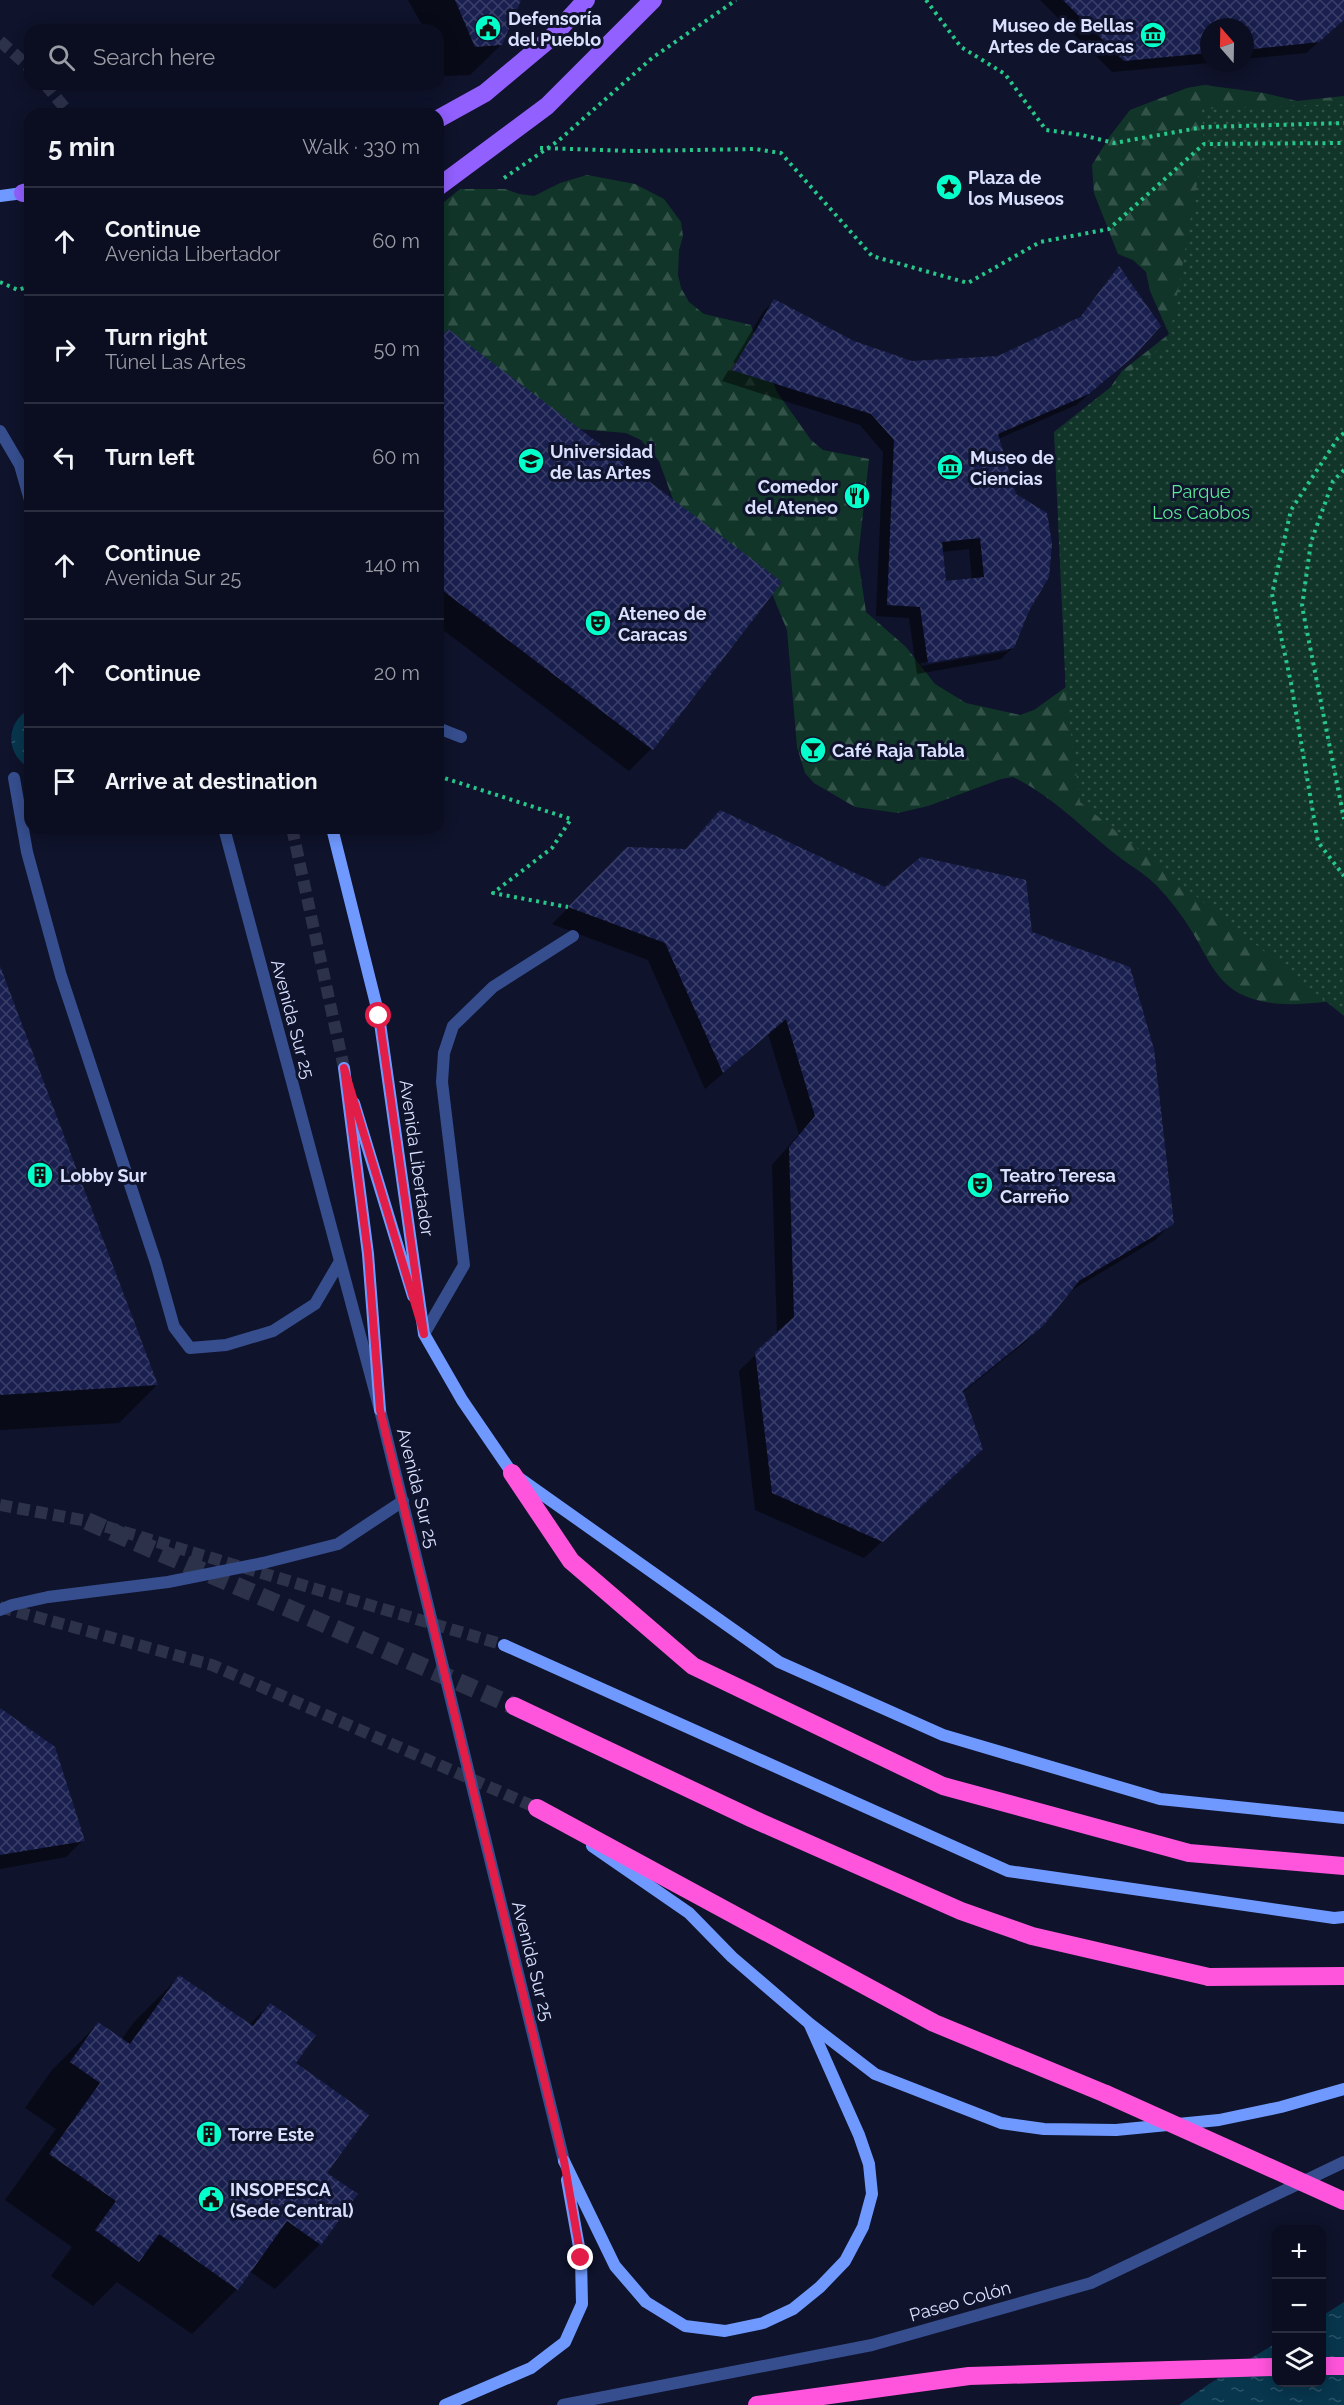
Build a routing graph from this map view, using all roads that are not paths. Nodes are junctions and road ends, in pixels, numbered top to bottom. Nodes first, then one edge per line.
1 (586, 0) edge
2 (653, 0) edge
3 (444, 116) edge
4 (444, 183) edge
5 (0, 196) edge
6 (24, 197) edge
7 (0, 430) edge
8 (24, 479) edge
9 (444, 730) edge
10 (461, 737) dead end
11 (14, 778) dead end
12 (226, 834) edge
13 (334, 834) edge
14 (573, 936) dead end
15 (339, 1263) junction
16 (424, 1334) junction
17 (380, 1410) junction
18 (512, 1473) junction
19 (403, 1501) junction
20 (0, 1611) edge
21 (504, 1645) tunnel mouth
22 (514, 1706) tunnel mouth
23 (537, 1808) joint
24 (1344, 1818) edge
25 (1344, 1866) edge
26 (1344, 1917) edge
27 (1344, 1977) edge
28 (810, 2024) junction
29 (1344, 2089) edge
30 (564, 2161) junction
31 (1344, 2162) edge
32 (1344, 2200) edge
33 (1326, 2366) edge
34 (1344, 2366) edge
35 (1272, 2367) edge
36 (445, 2405) edge
37 (563, 2405) edge
38 (757, 2405) edge

1 - 3 main road
2 - 4 main road
5 - 6 main road
7 - 8 street
9 - 10 street
11 - 15 street
12 - 15 street, Avenida Sur 25
13 - 16 main road, Avenida Libertador
14 - 16 street
15 - 17 street, Avenida Sur 25
16 - 17 main road
16 - 18 main road, Avenida Libertador
17 - 19 street, Avenida Sur 25
18 - 24 main road
18 - 25 highway
19 - 20 street
19 - 30 street, Avenida Sur 25
21 - 26 main road
22 - 27 highway, bridge
23 - 28 main road
23 - 32 highway, bridge
28 - 29 main road
28 - 30 main road
30 - 36 main road
31 - 37 street, Paseo Colón
33 - 34 highway
35 - 38 highway

